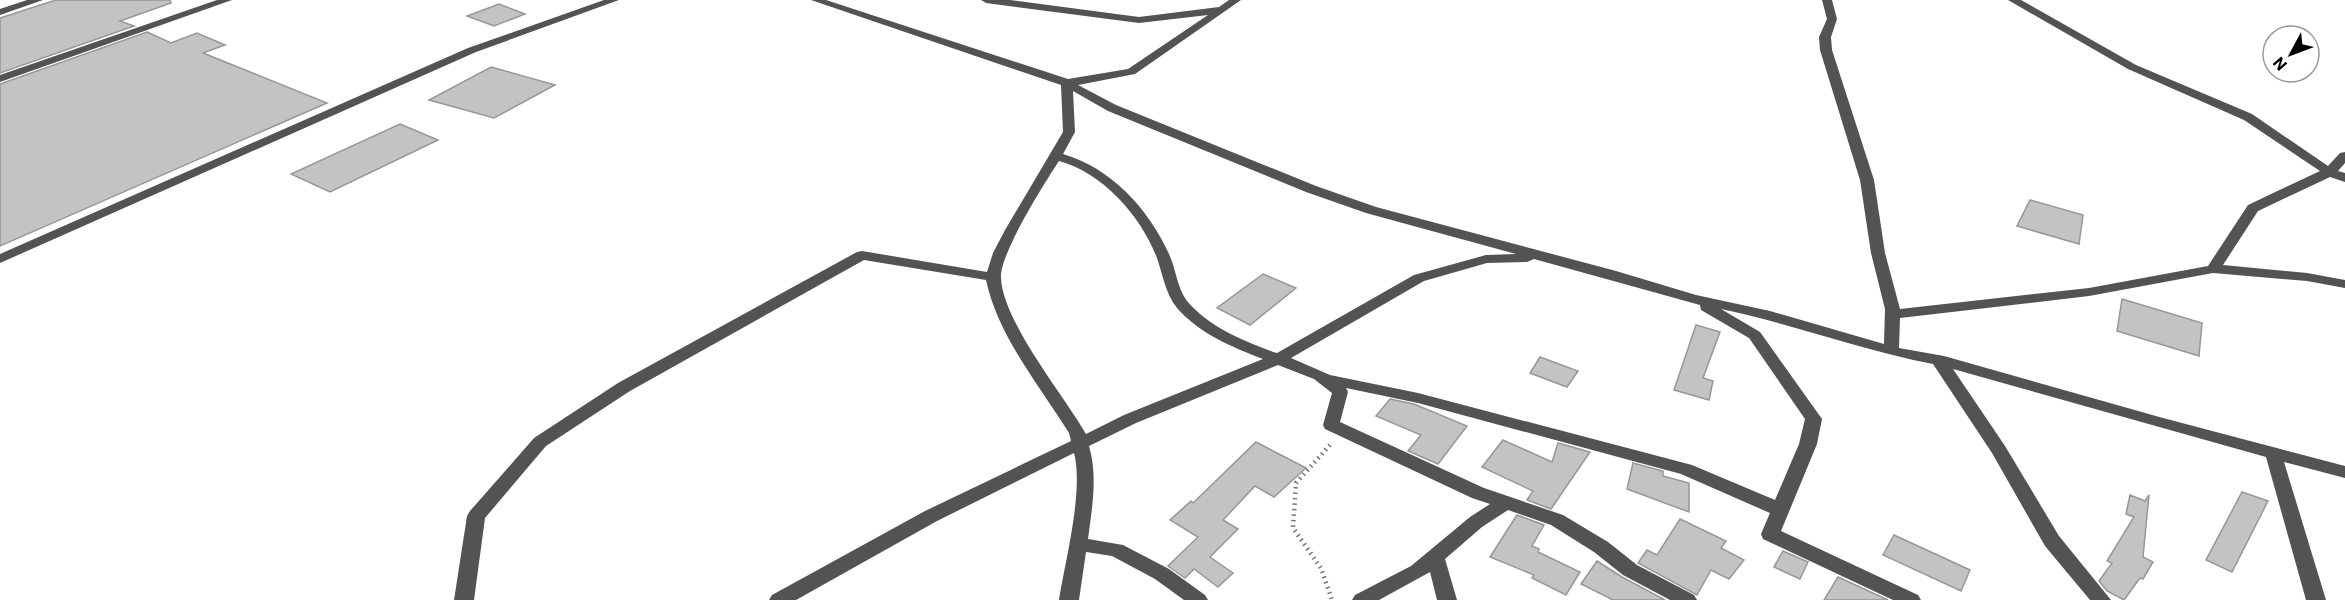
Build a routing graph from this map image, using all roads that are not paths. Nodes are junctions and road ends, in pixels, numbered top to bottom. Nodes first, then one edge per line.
1 (38, 0) edge
2 (227, 0) edge
3 (614, 0) edge
4 (816, 0) edge
5 (986, 0) edge
6 (1236, 0) edge
7 (1827, 0) edge
8 (2013, 0) edge
9 (1222, 10) junction
10 (0, 12) edge
11 (0, 79) edge
12 (1067, 83) junction
13 (1054, 156) junction
14 (2345, 156) edge
15 (2329, 172) junction
16 (2345, 178) edge
17 (1545, 257) junction
18 (0, 259) edge
19 (2213, 269) junction
20 (993, 277) junction
21 (2345, 284) edge
22 (1693, 299) junction
23 (1893, 314) junction
24 (1891, 351) junction
25 (1278, 359) junction
26 (1938, 360) junction
27 (1331, 381) junction
28 (1080, 444) junction
29 (2273, 453) junction
30 (2345, 472) edge
31 (1506, 503) junction
32 (1780, 510) junction
33 (1078, 544) junction
34 (1435, 556) junction
35 (464, 600) edge
36 (779, 600) edge
37 (1069, 600) edge
38 (1198, 600) edge
39 (1362, 600) edge
40 (1447, 600) edge
41 (1687, 600) edge
42 (1911, 600) edge
43 (2101, 600) edge
44 (2316, 600) edge

1 - 10 street
2 - 11 street
3 - 18 street
4 - 12 street
5 - 9 street
6 - 9 street
7 - 23 street
8 - 15 street
9 - 12 street
12 - 13 street
12 - 17 street
13 - 20 street
13 - 25 street
14 - 15 street
15 - 16 street
15 - 19 street
17 - 22 street
17 - 25 street
19 - 21 street
19 - 23 street
20 - 28 street
20 - 35 street
22 - 24 street
22 - 32 street
23 - 24 street
24 - 26 street
25 - 27 street
25 - 28 street
26 - 29 street
26 - 43 street
27 - 31 street
27 - 32 street
28 - 33 street
28 - 36 street
29 - 30 street
29 - 44 street
31 - 34 street
31 - 41 street
32 - 42 street
33 - 37 street
33 - 38 street
34 - 39 street
34 - 40 street

